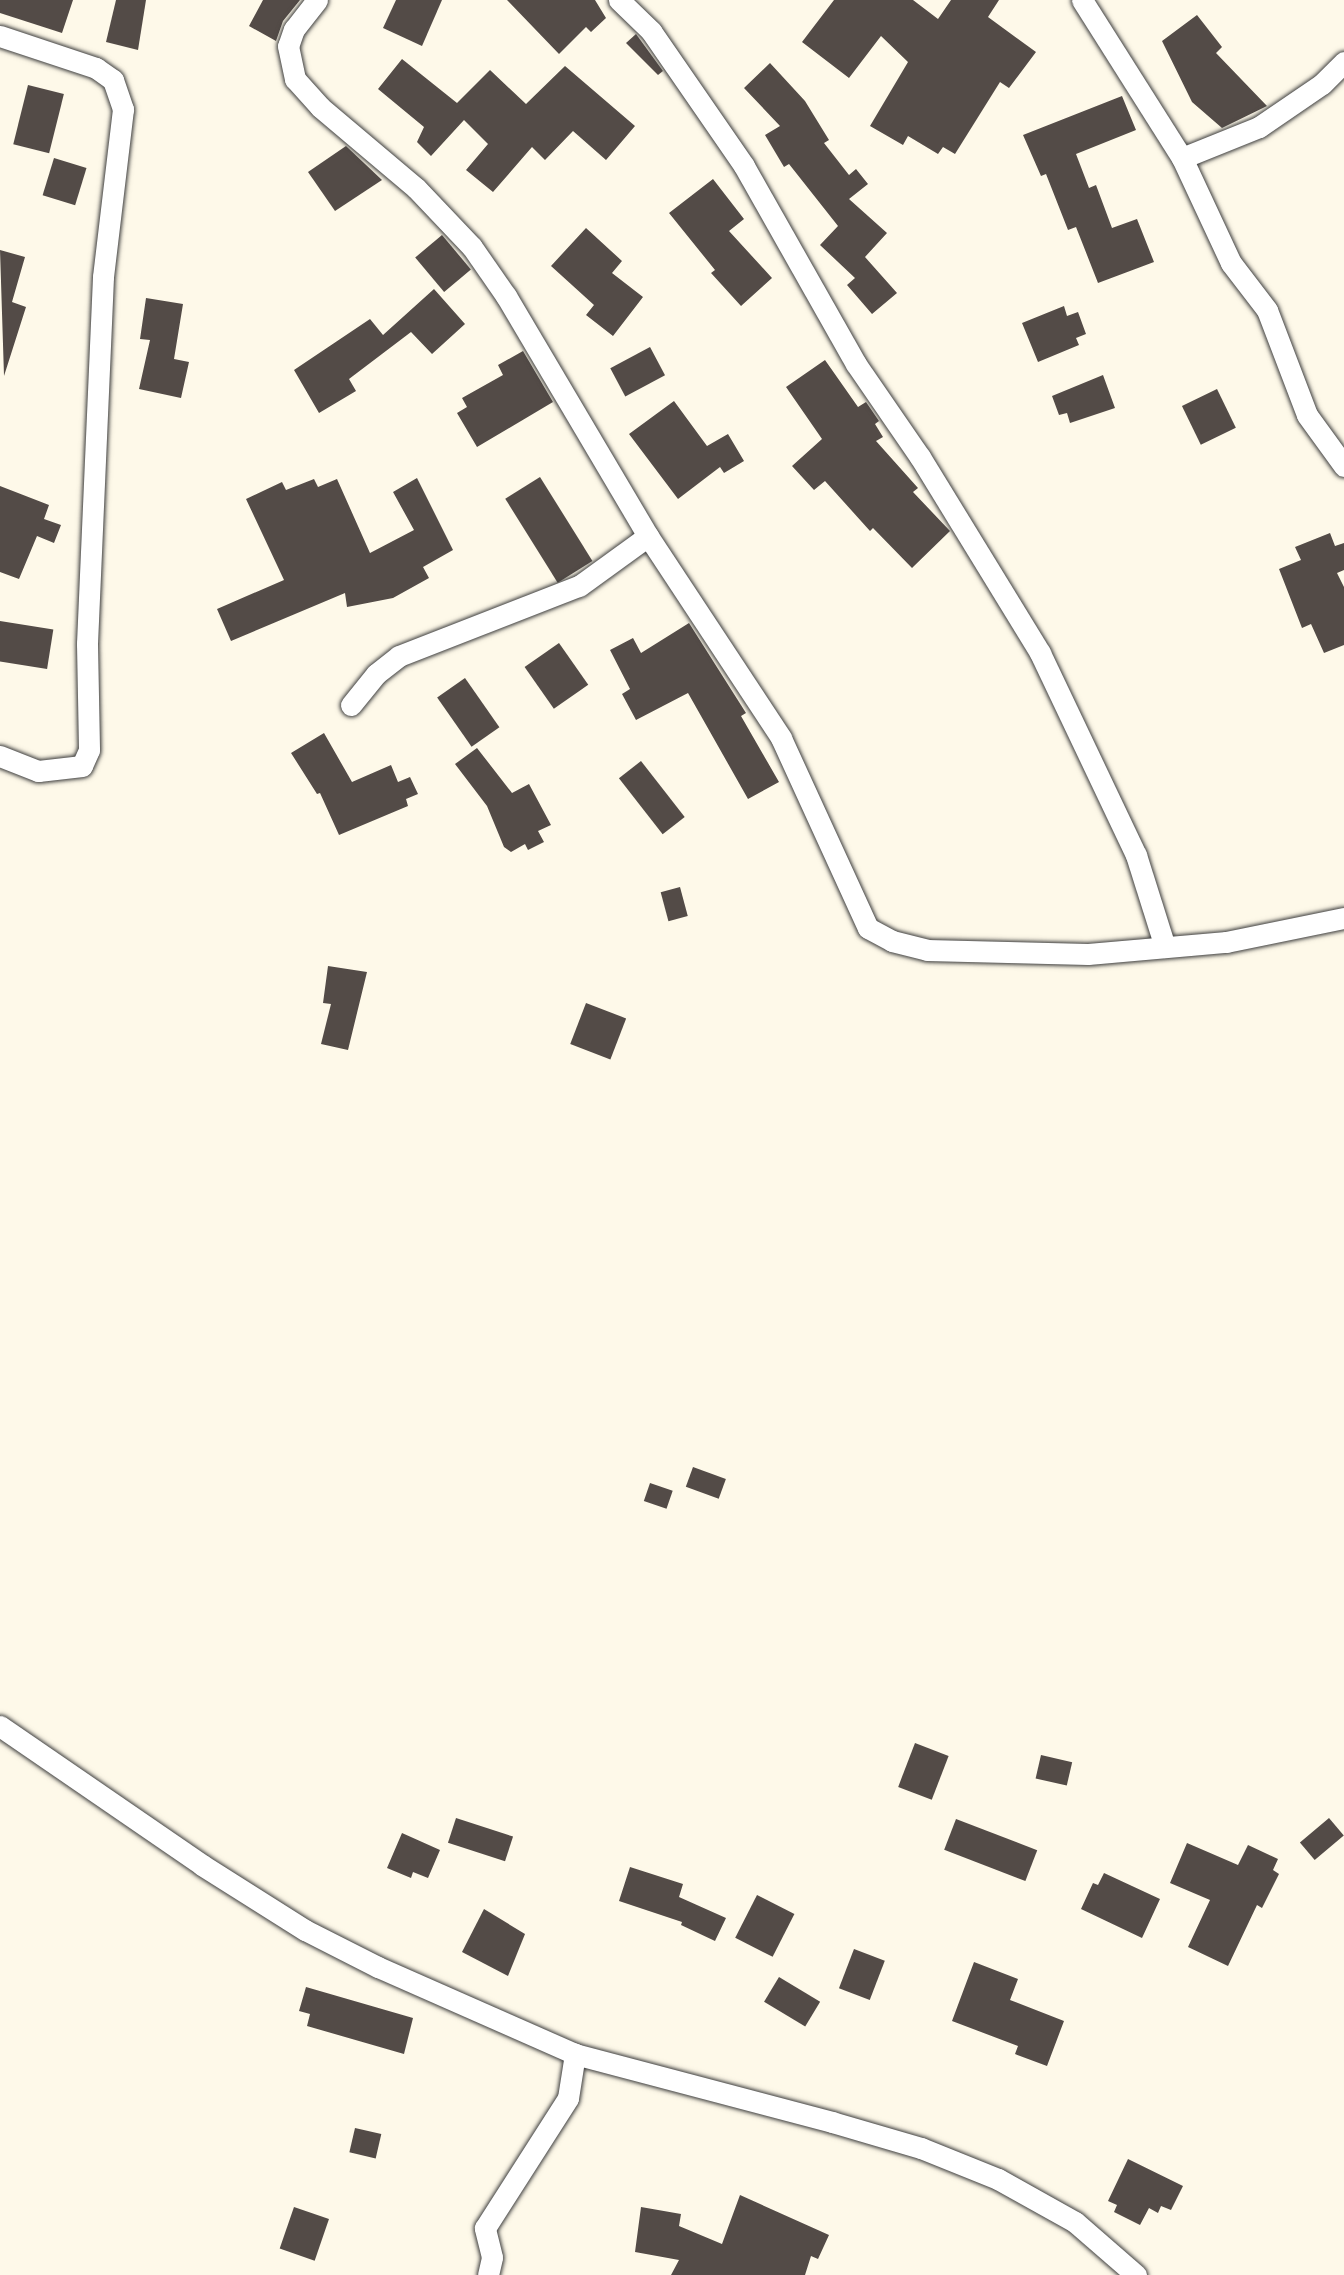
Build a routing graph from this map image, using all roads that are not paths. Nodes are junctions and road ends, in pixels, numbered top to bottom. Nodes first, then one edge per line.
1 (317, 0) edge
2 (619, 0) edge
3 (1082, 0) edge
4 (0, 36) edge
5 (1344, 62) edge
6 (1182, 158) junction
7 (1344, 467) edge
8 (648, 536) junction
9 (351, 705) dead end
10 (0, 756) edge
11 (1344, 918) edge
12 (1165, 947) junction
13 (0, 1726) edge
14 (575, 2054) junction
15 (488, 2275) edge
16 (1136, 2275) edge

1 - 8 street
2 - 12 street
3 - 6 street
4 - 10 street
5 - 6 street
6 - 7 street
8 - 9 street
8 - 12 street
11 - 12 street
13 - 14 street
14 - 15 street
14 - 16 street

